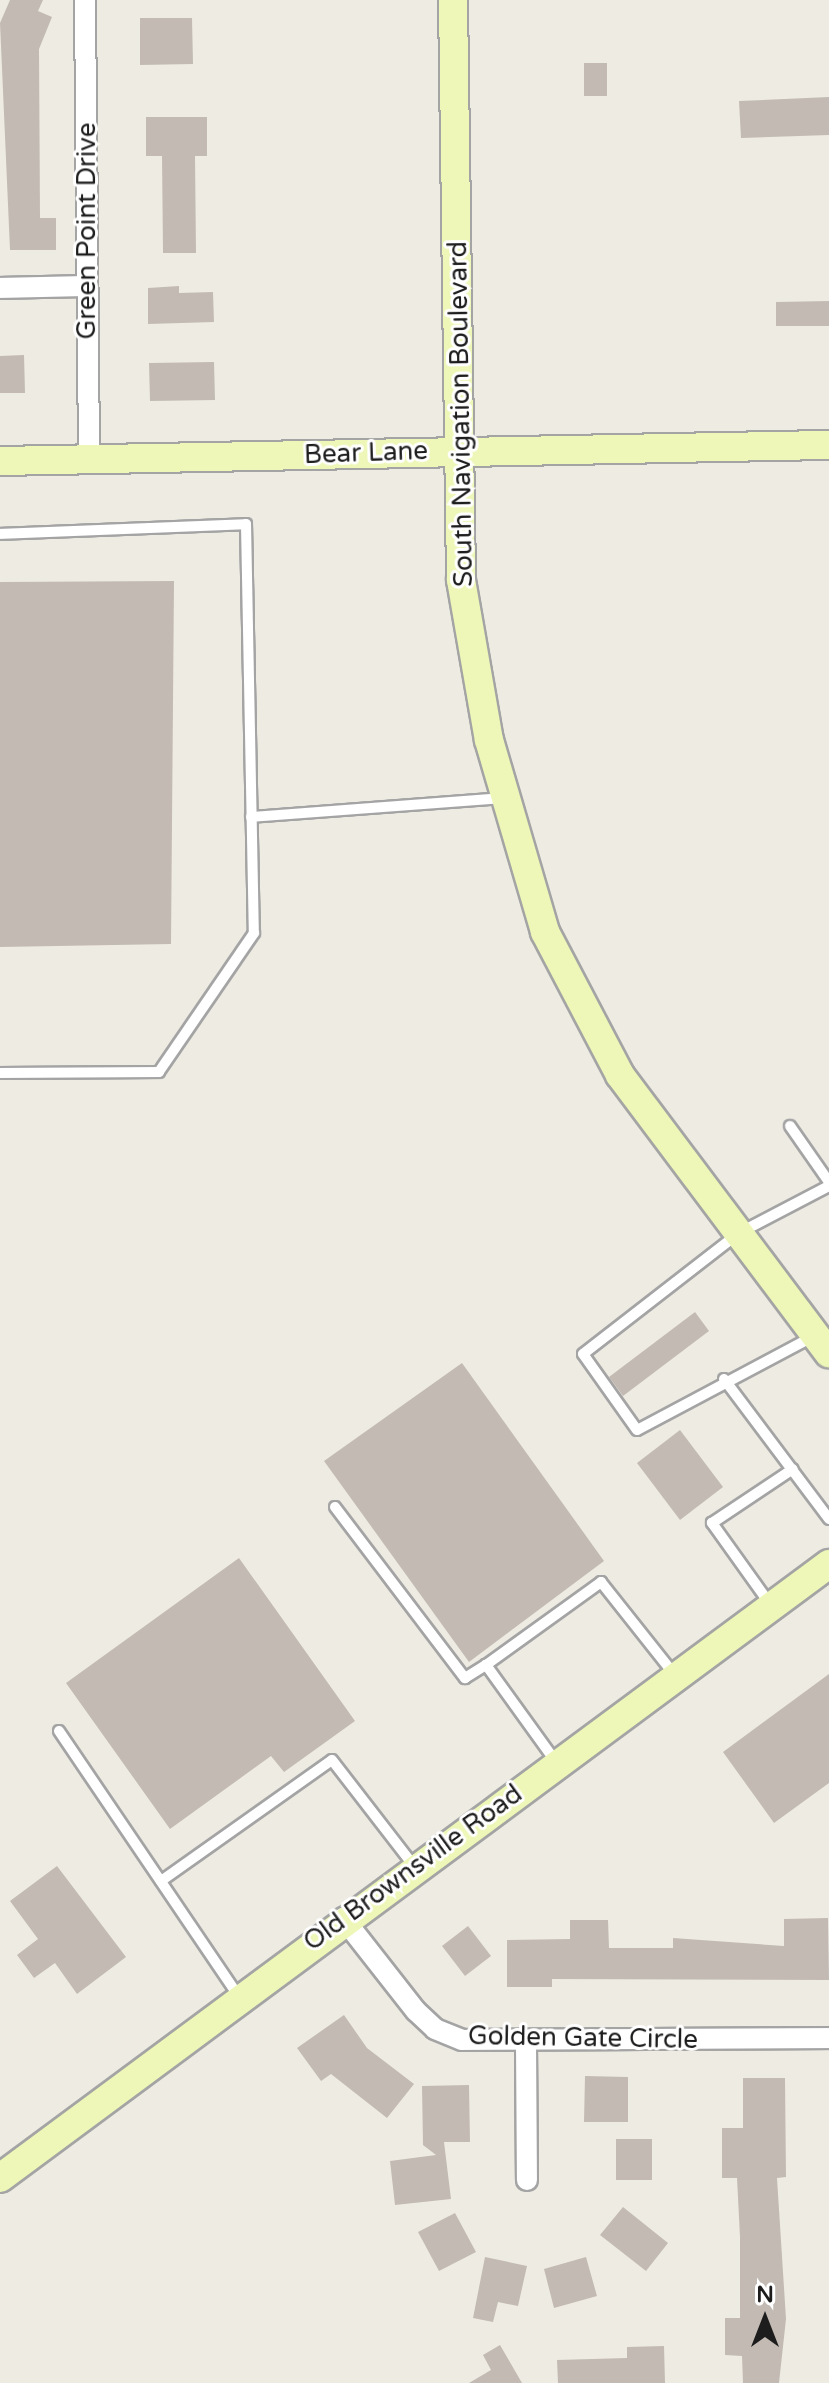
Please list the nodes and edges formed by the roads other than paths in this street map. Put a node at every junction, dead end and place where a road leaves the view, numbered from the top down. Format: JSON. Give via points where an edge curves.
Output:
{"nodes":[{"id":1,"x":85,"y":0,"type":"edge"},
{"id":2,"x":453,"y":0,"type":"edge"},
{"id":3,"x":87,"y":286,"type":"junction"},
{"id":4,"x":0,"y":288,"type":"edge"},
{"id":5,"x":829,"y":445,"type":"edge"},
{"id":6,"x":461,"y":450,"type":"junction"},
{"id":7,"x":0,"y":461,"type":"edge"},
{"id":8,"x":89,"y":462,"type":"junction"},
{"id":9,"x":0,"y":534,"type":"edge"},
{"id":10,"x":506,"y":798,"type":"junction"},
{"id":11,"x":251,"y":817,"type":"junction"},
{"id":12,"x":0,"y":1073,"type":"edge"},
{"id":13,"x":790,"y":1126,"type":"dead end"},
{"id":14,"x":829,"y":1184,"type":"edge"},
{"id":15,"x":739,"y":1233,"type":"junction"},
{"id":16,"x":822,"y":1344,"type":"edge"},
{"id":17,"x":724,"y":1379,"type":"junction"},
{"id":18,"x":793,"y":1469,"type":"junction"},
{"id":19,"x":335,"y":1507,"type":"dead end"},
{"id":20,"x":829,"y":1519,"type":"edge"},
{"id":21,"x":829,"y":1564,"type":"edge"},
{"id":22,"x":770,"y":1604,"type":"junction"},
{"id":23,"x":486,"y":1665,"type":"junction"},
{"id":24,"x":674,"y":1674,"type":"junction"},
{"id":25,"x":59,"y":1731,"type":"dead end"},
{"id":26,"x":556,"y":1762,"type":"junction"},
{"id":27,"x":414,"y":1866,"type":"junction"},
{"id":28,"x":161,"y":1881,"type":"junction"},
{"id":29,"x":343,"y":1918,"type":"junction"},
{"id":30,"x":239,"y":1997,"type":"junction"},
{"id":31,"x":829,"y":2038,"type":"edge"},
{"id":32,"x":526,"y":2044,"type":"junction"},
{"id":33,"x":0,"y":2178,"type":"edge"},
{"id":34,"x":527,"y":2180,"type":"dead end"}],
"edges":[{"from":1,"to":3,"type":"street","name":"Green Point Drive"},
{"from":2,"to":6,"type":"street","name":"South Navigation Boulevard"},
{"from":3,"to":4,"type":"street"},
{"from":3,"to":8,"type":"street","name":"Green Point Drive"},
{"from":5,"to":6,"type":"street","name":"Bear Lane"},
{"from":6,"to":8,"type":"street","name":"Bear Lane"},
{"from":6,"to":10,"type":"street","name":"South Navigation Boulevard","via":[[461,580]]},
{"from":7,"to":8,"type":"street","name":"Bear Lane"},
{"from":9,"to":11,"type":"lane","via":[[246,524]]},
{"from":10,"to":11,"type":"lane"},
{"from":10,"to":15,"type":"street","name":"South Navigation Boulevard","via":[[545,932],[620,1075]]},
{"from":11,"to":12,"type":"lane","via":[[254,933],[159,1072]]},
{"from":13,"to":14,"type":"lane"},
{"from":14,"to":15,"type":"lane"},
{"from":15,"to":16,"type":"street","name":"South Navigation Boulevard"},
{"from":15,"to":17,"type":"lane","via":[[583,1354],[637,1430]]},
{"from":16,"to":17,"type":"lane"},
{"from":17,"to":18,"type":"lane"},
{"from":18,"to":20,"type":"lane"},
{"from":18,"to":22,"type":"lane","via":[[712,1523]]},
{"from":19,"to":23,"type":"lane","via":[[465,1678]]},
{"from":21,"to":22,"type":"street","name":"Old Brownsville Road"},
{"from":22,"to":24,"type":"street","name":"Old Brownsville Road"},
{"from":23,"to":24,"type":"lane","via":[[601,1582]]},
{"from":23,"to":26,"type":"lane"},
{"from":24,"to":26,"type":"street","name":"Old Brownsville Road"},
{"from":25,"to":28,"type":"lane"},
{"from":26,"to":27,"type":"street","name":"Old Brownsville Road"},
{"from":27,"to":28,"type":"lane","via":[[332,1760]]},
{"from":27,"to":29,"type":"street","name":"Old Brownsville Road"},
{"from":28,"to":30,"type":"lane"},
{"from":29,"to":30,"type":"street","name":"Old Brownsville Road"},
{"from":29,"to":32,"type":"street","name":"Golden Gate Circle","via":[[435,2029],[462,2040]]},
{"from":30,"to":33,"type":"street","name":"Old Brownsville Road"},
{"from":31,"to":32,"type":"street","name":"Golden Gate Circle"},
{"from":32,"to":34,"type":"street"}]}
